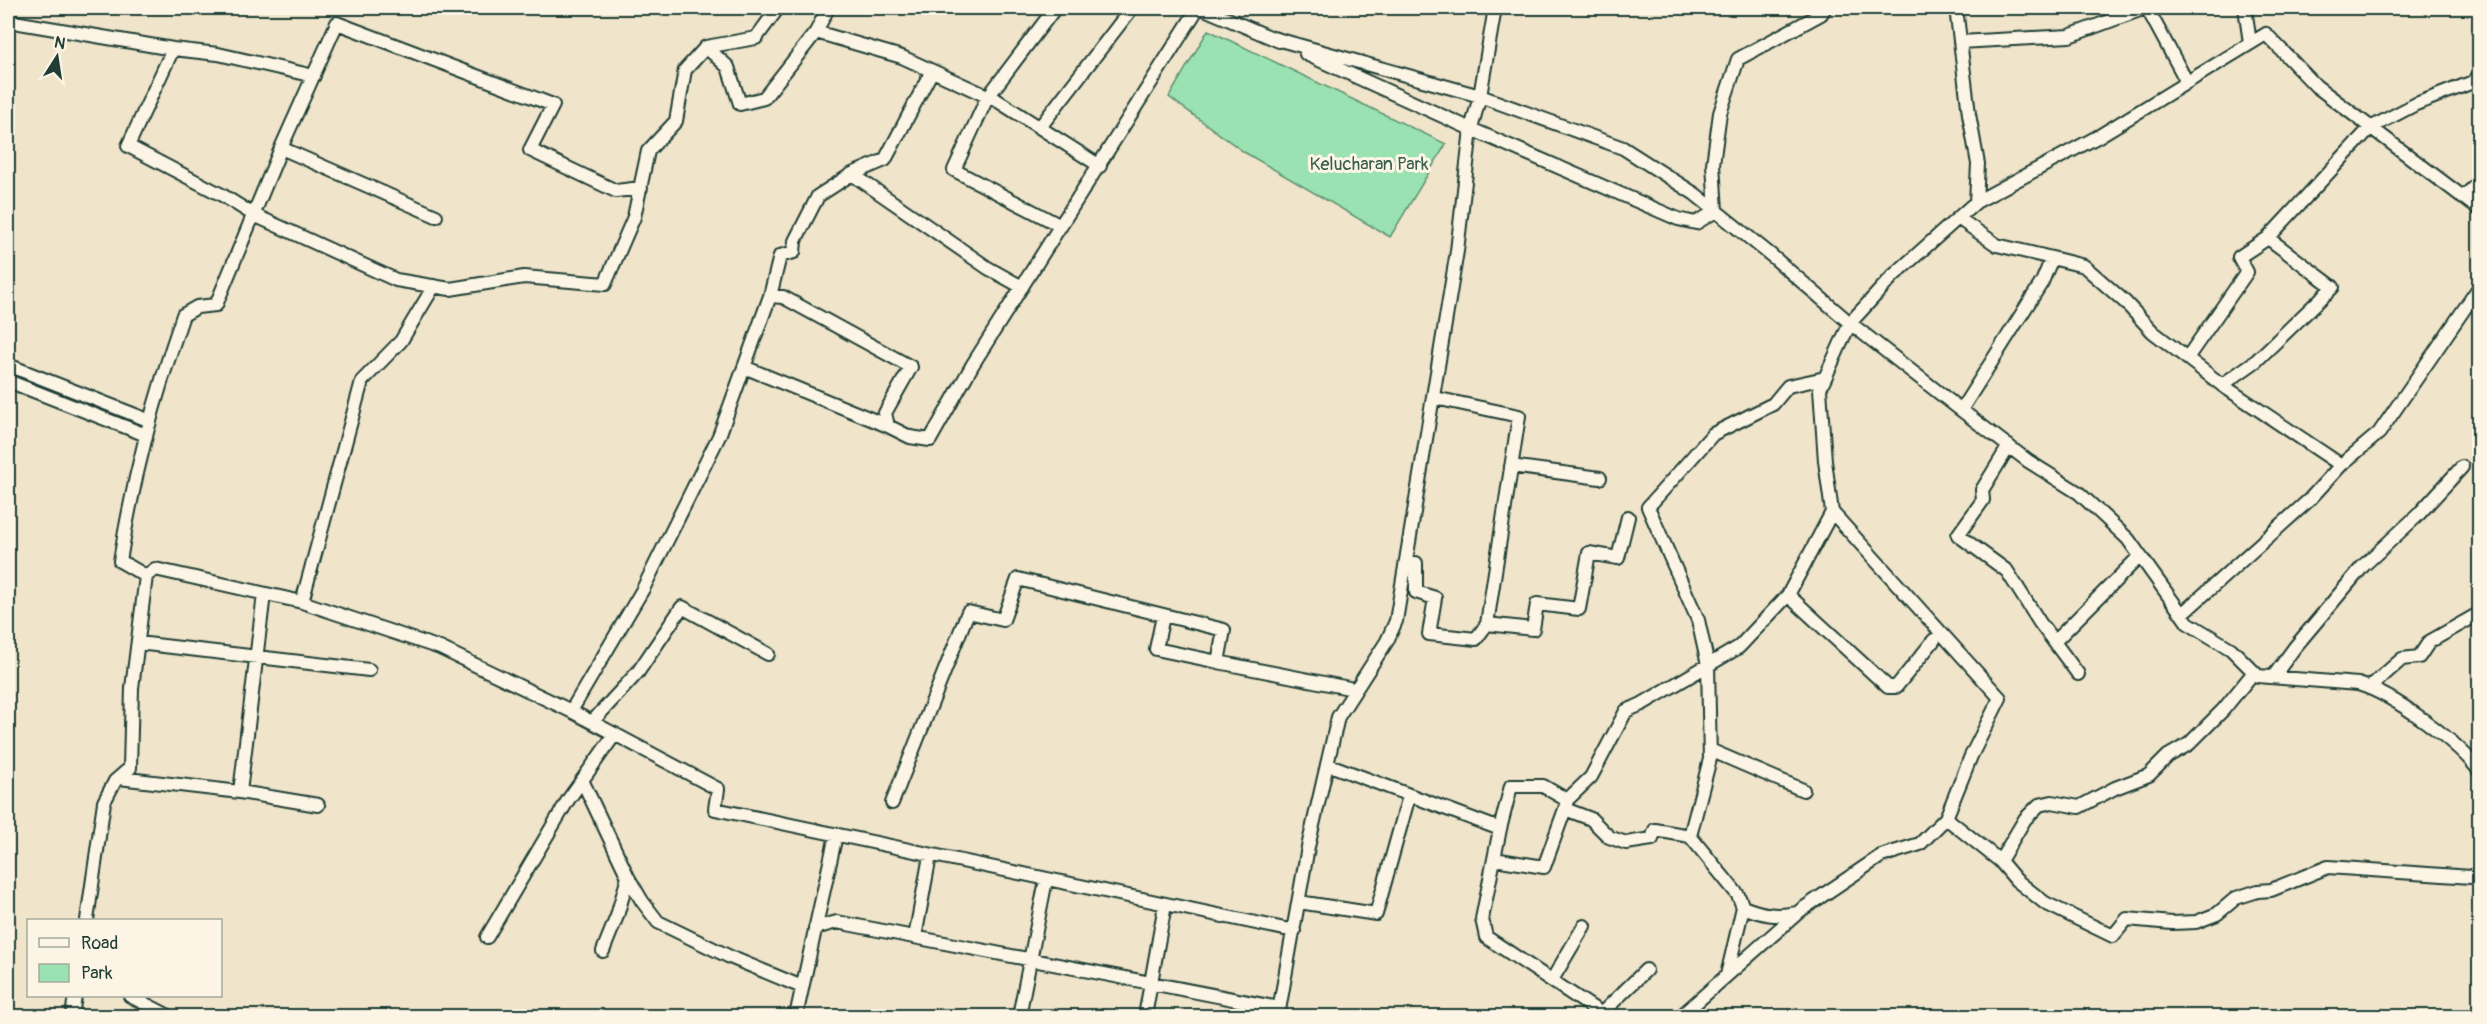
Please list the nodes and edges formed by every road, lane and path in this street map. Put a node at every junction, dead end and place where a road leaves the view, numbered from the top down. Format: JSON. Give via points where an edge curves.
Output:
{"nodes":[{"id":1,"x":778,"y":8,"type":"edge"},
{"id":2,"x":828,"y":8,"type":"edge"},
{"id":3,"x":1055,"y":8,"type":"edge"},
{"id":4,"x":1132,"y":8,"type":"edge"},
{"id":5,"x":1200,"y":8,"type":"edge"},
{"id":6,"x":1495,"y":8,"type":"edge"},
{"id":7,"x":1825,"y":8,"type":"edge"},
{"id":8,"x":1956,"y":8,"type":"edge"},
{"id":9,"x":2146,"y":8,"type":"edge"},
{"id":10,"x":2245,"y":8,"type":"edge"},
{"id":11,"x":1219,"y":10,"type":"edge"},
{"id":12,"x":8,"y":21,"type":"edge"},
{"id":13,"x":816,"y":32,"type":"junction"},
{"id":14,"x":1273,"y":38,"type":"junction"},
{"id":15,"x":1960,"y":42,"type":"junction"},
{"id":16,"x":2250,"y":43,"type":"junction"},
{"id":17,"x":706,"y":47,"type":"junction"},
{"id":18,"x":173,"y":49,"type":"junction"},
{"id":19,"x":932,"y":71,"type":"junction"},
{"id":20,"x":2480,"y":75,"type":"edge"},
{"id":21,"x":314,"y":76,"type":"junction"},
{"id":22,"x":2187,"y":82,"type":"junction"},
{"id":23,"x":1480,"y":96,"type":"junction"},
{"id":24,"x":987,"y":98,"type":"junction"},
{"id":25,"x":1040,"y":127,"type":"junction"},
{"id":26,"x":2370,"y":128,"type":"junction"},
{"id":27,"x":1471,"y":129,"type":"junction"},
{"id":28,"x":281,"y":148,"type":"junction"},
{"id":29,"x":1100,"y":166,"type":"junction"},
{"id":30,"x":852,"y":174,"type":"junction"},
{"id":31,"x":2480,"y":181,"type":"edge"},
{"id":32,"x":641,"y":188,"type":"junction"},
{"id":33,"x":2463,"y":198,"type":"junction"},
{"id":34,"x":1976,"y":202,"type":"junction"},
{"id":35,"x":2480,"y":210,"type":"edge"},
{"id":36,"x":1716,"y":211,"type":"junction"},
{"id":37,"x":254,"y":215,"type":"junction"},
{"id":38,"x":436,"y":216,"type":"dead end"},
{"id":39,"x":1958,"y":218,"type":"junction"},
{"id":40,"x":1061,"y":226,"type":"junction"},
{"id":41,"x":2268,"y":238,"type":"junction"},
{"id":42,"x":2052,"y":258,"type":"junction"},
{"id":43,"x":434,"y":286,"type":"junction"},
{"id":44,"x":2480,"y":286,"type":"edge"},
{"id":45,"x":1022,"y":287,"type":"junction"},
{"id":46,"x":770,"y":296,"type":"junction"},
{"id":47,"x":1850,"y":323,"type":"junction"},
{"id":48,"x":2187,"y":358,"type":"junction"},
{"id":49,"x":8,"y":365,"type":"edge"},
{"id":50,"x":744,"y":367,"type":"junction"},
{"id":51,"x":1825,"y":378,"type":"junction"},
{"id":52,"x":8,"y":381,"type":"edge"},
{"id":53,"x":2222,"y":385,"type":"junction"},
{"id":54,"x":1435,"y":398,"type":"junction"},
{"id":55,"x":1961,"y":410,"type":"junction"},
{"id":56,"x":148,"y":420,"type":"junction"},
{"id":57,"x":888,"y":426,"type":"junction"},
{"id":58,"x":146,"y":435,"type":"junction"},
{"id":59,"x":2008,"y":446,"type":"junction"},
{"id":60,"x":2341,"y":465,"type":"junction"},
{"id":61,"x":1511,"y":466,"type":"junction"},
{"id":62,"x":2462,"y":467,"type":"dead end"},
{"id":63,"x":1600,"y":478,"type":"dead end"},
{"id":64,"x":1832,"y":512,"type":"junction"},
{"id":65,"x":1628,"y":517,"type":"dead end"},
{"id":66,"x":2140,"y":556,"type":"junction"},
{"id":67,"x":1416,"y":562,"type":"dead end"},
{"id":68,"x":146,"y":576,"type":"junction"},
{"id":69,"x":264,"y":594,"type":"junction"},
{"id":70,"x":1788,"y":595,"type":"junction"},
{"id":71,"x":302,"y":603,"type":"junction"},
{"id":72,"x":2480,"y":613,"type":"edge"},
{"id":73,"x":2182,"y":614,"type":"junction"},
{"id":74,"x":1163,"y":616,"type":"junction"},
{"id":75,"x":1487,"y":624,"type":"junction"},
{"id":76,"x":1934,"y":640,"type":"dead end"},
{"id":77,"x":2054,"y":642,"type":"junction"},
{"id":78,"x":138,"y":643,"type":"junction"},
{"id":79,"x":768,"y":654,"type":"dead end"},
{"id":80,"x":256,"y":657,"type":"junction"},
{"id":81,"x":1218,"y":662,"type":"junction"},
{"id":82,"x":1708,"y":665,"type":"junction"},
{"id":83,"x":369,"y":670,"type":"dead end"},
{"id":84,"x":2254,"y":672,"type":"junction"},
{"id":85,"x":2078,"y":674,"type":"dead end"},
{"id":86,"x":2273,"y":677,"type":"junction"},
{"id":87,"x":2370,"y":687,"type":"junction"},
{"id":88,"x":1354,"y":690,"type":"junction"},
{"id":89,"x":571,"y":711,"type":"junction"},
{"id":90,"x":592,"y":722,"type":"junction"},
{"id":91,"x":615,"y":734,"type":"junction"},
{"id":92,"x":1710,"y":750,"type":"junction"},
{"id":93,"x":1327,"y":764,"type":"junction"},
{"id":94,"x":2480,"y":772,"type":"edge"},
{"id":95,"x":119,"y":778,"type":"junction"},
{"id":96,"x":582,"y":780,"type":"junction"},
{"id":97,"x":1803,"y":790,"type":"dead end"},
{"id":98,"x":240,"y":792,"type":"junction"},
{"id":99,"x":1409,"y":795,"type":"junction"},
{"id":100,"x":892,"y":803,"type":"dead end"},
{"id":101,"x":1566,"y":804,"type":"junction"},
{"id":102,"x":318,"y":805,"type":"dead end"},
{"id":103,"x":1946,"y":818,"type":"junction"},
{"id":104,"x":1500,"y":830,"type":"junction"},
{"id":105,"x":836,"y":835,"type":"junction"},
{"id":106,"x":1690,"y":836,"type":"junction"},
{"id":107,"x":930,"y":856,"type":"junction"},
{"id":108,"x":1494,"y":859,"type":"junction"},
{"id":109,"x":2000,"y":861,"type":"junction"},
{"id":110,"x":2480,"y":872,"type":"edge"},
{"id":111,"x":628,"y":877,"type":"junction"},
{"id":112,"x":1046,"y":880,"type":"junction"},
{"id":113,"x":1299,"y":902,"type":"junction"},
{"id":114,"x":1165,"y":905,"type":"junction"},
{"id":115,"x":1743,"y":907,"type":"junction"},
{"id":116,"x":1798,"y":912,"type":"junction"},
{"id":117,"x":87,"y":919,"type":"edge"},
{"id":118,"x":1584,"y":926,"type":"dead end"},
{"id":119,"x":815,"y":928,"type":"junction"},
{"id":120,"x":1294,"y":931,"type":"junction"},
{"id":121,"x":915,"y":937,"type":"junction"},
{"id":122,"x":487,"y":938,"type":"dead end"},
{"id":123,"x":603,"y":951,"type":"dead end"},
{"id":124,"x":1030,"y":960,"type":"junction"},
{"id":125,"x":1646,"y":970,"type":"dead end"},
{"id":126,"x":1727,"y":975,"type":"junction"},
{"id":127,"x":1552,"y":980,"type":"junction"},
{"id":128,"x":1152,"y":983,"type":"junction"},
{"id":129,"x":802,"y":987,"type":"junction"},
{"id":130,"x":75,"y":997,"type":"edge"},
{"id":131,"x":132,"y":997,"type":"edge"},
{"id":132,"x":1279,"y":1012,"type":"edge"},
{"id":133,"x":1603,"y":1015,"type":"edge"},
{"id":134,"x":72,"y":1017,"type":"edge"},
{"id":135,"x":169,"y":1017,"type":"edge"},
{"id":136,"x":796,"y":1017,"type":"edge"},
{"id":137,"x":1019,"y":1017,"type":"edge"},
{"id":138,"x":1145,"y":1017,"type":"edge"},
{"id":139,"x":1681,"y":1017,"type":"edge"}],
"edges":[{"from":1,"to":17,"type":"street","via":[[756,38]]},
{"from":2,"to":13,"type":"street"},
{"from":3,"to":24,"type":"street"},
{"from":4,"to":25,"type":"street"},
{"from":5,"to":11,"type":"street"},
{"from":5,"to":29,"type":"street"},
{"from":6,"to":23,"type":"street"},
{"from":7,"to":36,"type":"street","via":[[1821,14],[1738,59],[1720,113],[1713,164]]},
{"from":8,"to":15,"type":"street"},
{"from":9,"to":15,"type":"street","via":[[2069,36]]},
{"from":9,"to":22,"type":"street"},
{"from":10,"to":16,"type":"street"},
{"from":11,"to":14,"type":"street"},
{"from":12,"to":18,"type":"street"},
{"from":13,"to":17,"type":"street","via":[[764,98],[740,104],[728,67]]},
{"from":13,"to":19,"type":"street","via":[[902,57]]},
{"from":14,"to":23,"type":"street"},
{"from":14,"to":27,"type":"street"},
{"from":15,"to":34,"type":"street","via":[[1978,164]]},
{"from":16,"to":22,"type":"street"},
{"from":16,"to":26,"type":"street","via":[[2266,34],[2316,86]]},
{"from":17,"to":32,"type":"street","via":[[686,70],[676,121],[648,151]]},
{"from":18,"to":21,"type":"street","via":[[218,54]]},
{"from":18,"to":37,"type":"street","via":[[128,146]]},
{"from":19,"to":24,"type":"street"},
{"from":19,"to":30,"type":"street","via":[[885,160]]},
{"from":20,"to":26,"type":"street","via":[[2473,82],[2416,104]]},
{"from":21,"to":28,"type":"street"},
{"from":21,"to":32,"type":"street","via":[[337,23],[553,105],[530,150],[616,191]]},
{"from":22,"to":34,"type":"street","via":[[2099,136]]},
{"from":23,"to":27,"type":"street"},
{"from":23,"to":36,"type":"street","via":[[1623,148]]},
{"from":24,"to":25,"type":"street"},
{"from":24,"to":40,"type":"street","via":[[954,170]]},
{"from":25,"to":29,"type":"street"},
{"from":26,"to":33,"type":"street"},
{"from":26,"to":41,"type":"street"},
{"from":27,"to":36,"type":"street","via":[[1678,219],[1696,223]]},
{"from":27,"to":54,"type":"street"},
{"from":28,"to":37,"type":"street"},
{"from":28,"to":38,"type":"street"},
{"from":29,"to":40,"type":"street"},
{"from":30,"to":45,"type":"street"},
{"from":30,"to":46,"type":"street","via":[[818,196],[795,241],[794,252],[780,256]]},
{"from":31,"to":33,"type":"street"},
{"from":32,"to":43,"type":"street","via":[[634,217],[605,284],[524,277],[450,289]]},
{"from":33,"to":35,"type":"street"},
{"from":34,"to":39,"type":"street"},
{"from":36,"to":47,"type":"street"},
{"from":37,"to":43,"type":"street","via":[[396,280]]},
{"from":37,"to":56,"type":"street","via":[[216,305],[197,307],[183,315]]},
{"from":39,"to":42,"type":"street","via":[[1997,245]]},
{"from":39,"to":47,"type":"street","via":[[1893,276]]},
{"from":40,"to":45,"type":"street"},
{"from":41,"to":48,"type":"street","via":[[2239,257],[2247,272]]},
{"from":41,"to":53,"type":"street","via":[[2333,287],[2256,361]]},
{"from":42,"to":48,"type":"street","via":[[2084,266],[2153,332]]},
{"from":42,"to":55,"type":"street","via":[[2042,282]]},
{"from":43,"to":71,"type":"street","via":[[401,341],[362,381]]},
{"from":44,"to":60,"type":"street","via":[[2379,434]]},
{"from":45,"to":57,"type":"street","via":[[930,440],[910,437]]},
{"from":46,"to":50,"type":"street"},
{"from":46,"to":57,"type":"street","via":[[783,297],[910,367],[885,413]]},
{"from":47,"to":51,"type":"street"},
{"from":47,"to":55,"type":"street"},
{"from":48,"to":53,"type":"street"},
{"from":49,"to":56,"type":"street"},
{"from":50,"to":57,"type":"street"},
{"from":50,"to":89,"type":"street","via":[[719,436],[643,589]]},
{"from":51,"to":64,"type":"street","via":[[1820,389]]},
{"from":51,"to":82,"type":"street","via":[[1788,386],[1773,404],[1713,434],[1647,507],[1698,620]]},
{"from":52,"to":58,"type":"street"},
{"from":53,"to":60,"type":"street"},
{"from":54,"to":61,"type":"street","via":[[1519,416]]},
{"from":54,"to":88,"type":"street","via":[[1396,621],[1388,641]]},
{"from":55,"to":59,"type":"street"},
{"from":56,"to":58,"type":"street"},
{"from":58,"to":68,"type":"street","via":[[131,492],[120,561]]},
{"from":59,"to":66,"type":"street","via":[[2079,493],[2128,539]]},
{"from":59,"to":77,"type":"street","via":[[1982,490],[1983,500],[1958,535],[2007,571]]},
{"from":60,"to":73,"type":"street","via":[[2309,500]]},
{"from":61,"to":63,"type":"street"},
{"from":61,"to":75,"type":"street"},
{"from":62,"to":86,"type":"street","via":[[2363,566]]},
{"from":64,"to":70,"type":"street"},
{"from":64,"to":103,"type":"street","via":[[2001,698],[1971,756]]},
{"from":65,"to":75,"type":"street","via":[[1618,558],[1589,553],[1580,609],[1537,604],[1533,629]]},
{"from":66,"to":73,"type":"street"},
{"from":66,"to":77,"type":"street"},
{"from":67,"to":75,"type":"street","via":[[1416,592],[1435,598],[1429,634],[1476,639]]},
{"from":68,"to":69,"type":"street","via":[[155,569]]},
{"from":68,"to":78,"type":"street"},
{"from":69,"to":71,"type":"street"},
{"from":69,"to":80,"type":"street"},
{"from":70,"to":76,"type":"street","via":[[1887,687],[1896,687]]},
{"from":70,"to":82,"type":"street","via":[[1738,647]]},
{"from":71,"to":89,"type":"street","via":[[440,648]]},
{"from":72,"to":87,"type":"street","via":[[2429,642],[2419,657],[2402,659]]},
{"from":73,"to":84,"type":"street","via":[[2188,623],[2231,649]]},
{"from":74,"to":81,"type":"street","via":[[1224,630]]},
{"from":74,"to":81,"type":"street","via":[[1156,649]]},
{"from":74,"to":100,"type":"street","via":[[1018,579],[1003,620],[968,612]]},
{"from":77,"to":85,"type":"street"},
{"from":78,"to":80,"type":"street"},
{"from":78,"to":95,"type":"street","via":[[132,688],[130,768]]},
{"from":79,"to":90,"type":"street","via":[[682,607],[638,672]]},
{"from":80,"to":83,"type":"street"},
{"from":80,"to":98,"type":"street"},
{"from":81,"to":88,"type":"street"},
{"from":82,"to":92,"type":"street"},
{"from":82,"to":101,"type":"street","via":[[1626,711],[1591,777]]},
{"from":84,"to":86,"type":"street"},
{"from":84,"to":109,"type":"street","via":[[2196,737],[2149,775],[2079,807],[2052,802],[2039,805],[2025,819]]},
{"from":86,"to":87,"type":"street"},
{"from":87,"to":94,"type":"street","via":[[2398,701]]},
{"from":88,"to":93,"type":"street","via":[[1338,717]]},
{"from":89,"to":90,"type":"street"},
{"from":90,"to":91,"type":"street"},
{"from":91,"to":96,"type":"street"},
{"from":91,"to":105,"type":"street","via":[[717,789],[715,809]]},
{"from":92,"to":97,"type":"street"},
{"from":92,"to":106,"type":"street"},
{"from":93,"to":99,"type":"street"},
{"from":93,"to":113,"type":"street"},
{"from":95,"to":98,"type":"street"},
{"from":95,"to":117,"type":"street","via":[[104,802]]},
{"from":96,"to":111,"type":"street"},
{"from":96,"to":122,"type":"street"},
{"from":98,"to":102,"type":"street"},
{"from":99,"to":104,"type":"street"},
{"from":99,"to":113,"type":"street","via":[[1376,914]]},
{"from":101,"to":104,"type":"street","via":[[1543,786],[1511,786]]},
{"from":101,"to":106,"type":"street","via":[[1591,819],[1609,837],[1626,843],[1652,839],[1655,830]]},
{"from":101,"to":108,"type":"street","via":[[1544,867]]},
{"from":103,"to":109,"type":"street"},
{"from":103,"to":116,"type":"street","via":[[1920,844],[1881,856]]},
{"from":104,"to":108,"type":"street"},
{"from":105,"to":107,"type":"street"},
{"from":105,"to":119,"type":"street"},
{"from":106,"to":115,"type":"street","via":[[1738,895]]},
{"from":107,"to":112,"type":"street"},
{"from":107,"to":121,"type":"street"},
{"from":108,"to":127,"type":"street","via":[[1482,919],[1486,937]]},
{"from":109,"to":110,"type":"street","via":[[2045,903],[2113,936],[2127,919],[2196,922],[2217,914],[2236,898],[2271,890],[2328,867],[2471,877]]},
{"from":111,"to":123,"type":"street"},
{"from":111,"to":129,"type":"street","via":[[658,922]]},
{"from":112,"to":114,"type":"street"},
{"from":112,"to":124,"type":"street"},
{"from":113,"to":120,"type":"street"},
{"from":114,"to":120,"type":"street"},
{"from":114,"to":128,"type":"street"},
{"from":115,"to":116,"type":"street","via":[[1763,915]]},
{"from":115,"to":126,"type":"street"},
{"from":116,"to":126,"type":"street"},
{"from":118,"to":127,"type":"street"},
{"from":119,"to":121,"type":"street","via":[[837,922]]},
{"from":119,"to":129,"type":"street"},
{"from":120,"to":132,"type":"street"},
{"from":121,"to":124,"type":"street"},
{"from":124,"to":128,"type":"street"},
{"from":124,"to":137,"type":"street"},
{"from":125,"to":133,"type":"street"},
{"from":126,"to":139,"type":"street"},
{"from":127,"to":133,"type":"street"},
{"from":128,"to":132,"type":"street"},
{"from":128,"to":138,"type":"street"},
{"from":129,"to":136,"type":"street"},
{"from":130,"to":134,"type":"street"},
{"from":131,"to":135,"type":"street"}]}
